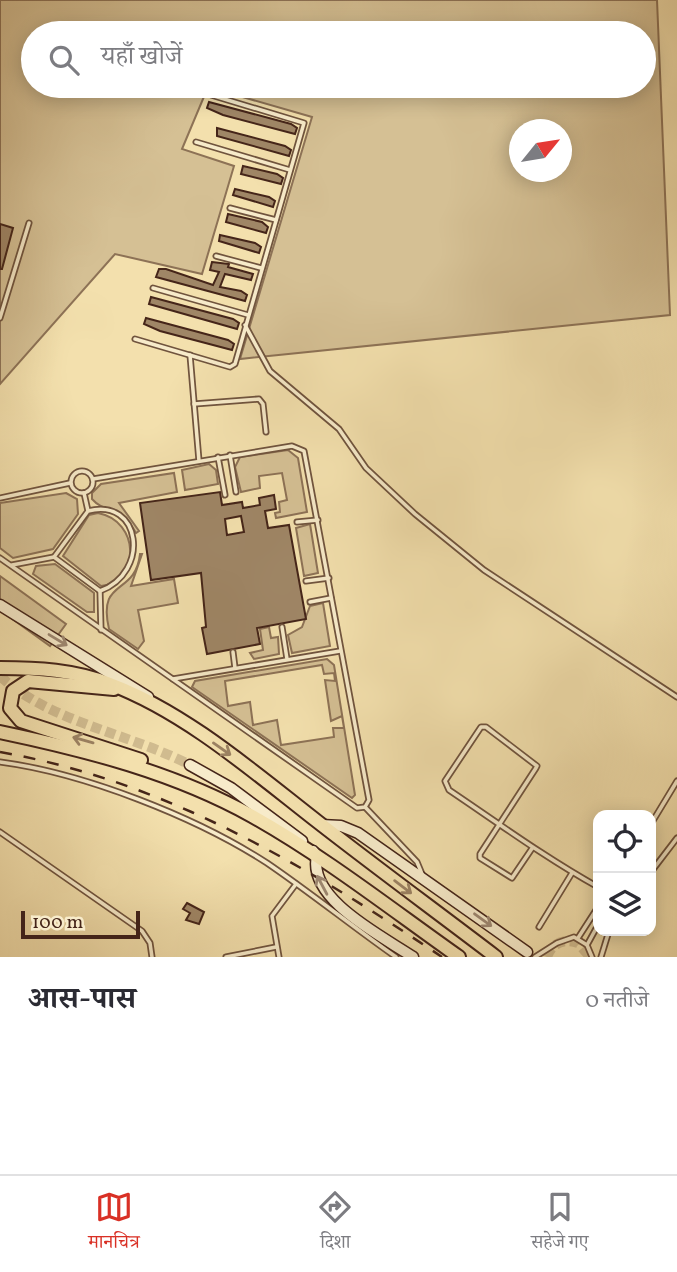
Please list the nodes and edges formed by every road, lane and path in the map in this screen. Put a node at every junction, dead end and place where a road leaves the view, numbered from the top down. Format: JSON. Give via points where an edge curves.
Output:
{"nodes":[{"id":1,"x":221,"y":98,"type":"edge"},
{"id":2,"x":196,"y":142,"type":"dead end"},
{"id":3,"x":290,"y":170,"type":"junction"},
{"id":4,"x":230,"y":208,"type":"dead end"},
{"id":5,"x":276,"y":220,"type":"junction"},
{"id":6,"x":29,"y":223,"type":"dead end"},
{"id":7,"x":216,"y":256,"type":"dead end"},
{"id":8,"x":261,"y":268,"type":"junction"},
{"id":9,"x":153,"y":288,"type":"dead end"},
{"id":10,"x":248,"y":315,"type":"junction"},
{"id":11,"x":0,"y":318,"type":"edge"},
{"id":12,"x":245,"y":325,"type":"junction"},
{"id":13,"x":135,"y":339,"type":"dead end"},
{"id":14,"x":190,"y":355,"type":"junction"},
{"id":15,"x":194,"y":404,"type":"junction"},
{"id":16,"x":266,"y":432,"type":"dead end"},
{"id":17,"x":230,"y":455,"type":"junction"},
{"id":18,"x":218,"y":457,"type":"junction"},
{"id":19,"x":199,"y":461,"type":"junction"},
{"id":20,"x":93,"y":479,"type":"junction"},
{"id":21,"x":70,"y":484,"type":"junction"},
{"id":22,"x":84,"y":492,"type":"junction"},
{"id":23,"x":236,"y":492,"type":"dead end"},
{"id":24,"x":225,"y":495,"type":"dead end"},
{"id":25,"x":0,"y":498,"type":"edge"},
{"id":26,"x":88,"y":511,"type":"junction"},
{"id":27,"x":318,"y":520,"type":"junction"},
{"id":28,"x":297,"y":522,"type":"dead end"},
{"id":29,"x":54,"y":557,"type":"junction"},
{"id":30,"x":0,"y":558,"type":"edge"},
{"id":31,"x":10,"y":565,"type":"junction"},
{"id":32,"x":329,"y":578,"type":"junction"},
{"id":33,"x":306,"y":580,"type":"dead end"},
{"id":34,"x":100,"y":591,"type":"junction"},
{"id":35,"x":331,"y":598,"type":"junction"},
{"id":36,"x":310,"y":602,"type":"dead end"},
{"id":37,"x":0,"y":605,"type":"edge"},
{"id":38,"x":282,"y":627,"type":"dead end"},
{"id":39,"x":101,"y":630,"type":"junction"},
{"id":40,"x":340,"y":651,"type":"junction"},
{"id":41,"x":233,"y":652,"type":"dead end"},
{"id":42,"x":288,"y":659,"type":"junction"},
{"id":43,"x":0,"y":668,"type":"edge"},
{"id":44,"x":235,"y":668,"type":"junction"},
{"id":45,"x":171,"y":680,"type":"junction"},
{"id":46,"x":122,"y":689,"type":"junction"},
{"id":47,"x":677,"y":697,"type":"edge"},
{"id":48,"x":165,"y":712,"type":"junction"},
{"id":49,"x":0,"y":732,"type":"edge"},
{"id":50,"x":0,"y":762,"type":"edge"},
{"id":51,"x":190,"y":765,"type":"tunnel mouth"},
{"id":52,"x":677,"y":781,"type":"edge"},
{"id":53,"x":195,"y":790,"type":"junction"},
{"id":54,"x":365,"y":807,"type":"junction"},
{"id":55,"x":656,"y":816,"type":"edge"},
{"id":56,"x":500,"y":824,"type":"junction"},
{"id":57,"x":321,"y":825,"type":"junction"},
{"id":58,"x":0,"y":832,"type":"edge"},
{"id":59,"x":677,"y":838,"type":"edge"},
{"id":60,"x":533,"y":847,"type":"junction"},
{"id":61,"x":317,"y":856,"type":"junction"},
{"id":62,"x":656,"y":865,"type":"edge"},
{"id":63,"x":572,"y":873,"type":"junction"},
{"id":64,"x":421,"y":876,"type":"junction"},
{"id":65,"x":296,"y":884,"type":"junction"},
{"id":66,"x":593,"y":884,"type":"edge"},
{"id":67,"x":593,"y":915,"type":"edge"},
{"id":68,"x":539,"y":927,"type":"dead end"},
{"id":69,"x":593,"y":934,"type":"edge"},
{"id":70,"x":607,"y":936,"type":"edge"},
{"id":71,"x":578,"y":938,"type":"junction"},
{"id":72,"x":587,"y":945,"type":"junction"},
{"id":73,"x":276,"y":947,"type":"junction"},
{"id":74,"x":531,"y":954,"type":"edge"},
{"id":75,"x":152,"y":957,"type":"edge"},
{"id":76,"x":226,"y":957,"type":"edge"},
{"id":77,"x":279,"y":957,"type":"edge"},
{"id":78,"x":396,"y":957,"type":"edge"},
{"id":79,"x":413,"y":957,"type":"edge"},
{"id":80,"x":459,"y":957,"type":"edge"},
{"id":81,"x":496,"y":957,"type":"edge"},
{"id":82,"x":592,"y":957,"type":"edge"},
{"id":83,"x":601,"y":957,"type":"edge"}],
"edges":[{"from":1,"to":3,"type":"lane","via":[[303,122]]},
{"from":2,"to":3,"type":"lane"},
{"from":3,"to":5,"type":"lane"},
{"from":4,"to":5,"type":"lane"},
{"from":5,"to":8,"type":"lane"},
{"from":6,"to":11,"type":"lane"},
{"from":7,"to":8,"type":"lane"},
{"from":8,"to":10,"type":"lane"},
{"from":9,"to":10,"type":"lane"},
{"from":10,"to":12,"type":"lane"},
{"from":12,"to":14,"type":"lane","via":[[232,366]]},
{"from":12,"to":47,"type":"lane","via":[[270,371],[339,429],[366,468],[415,514],[484,570]]},
{"from":13,"to":14,"type":"lane"},
{"from":14,"to":15,"type":"lane"},
{"from":15,"to":16,"type":"lane","via":[[259,399]]},
{"from":15,"to":19,"type":"lane"},
{"from":17,"to":18,"type":"lane"},
{"from":17,"to":23,"type":"lane"},
{"from":17,"to":27,"type":"lane","via":[[299,447],[307,458]]},
{"from":18,"to":19,"type":"lane"},
{"from":18,"to":24,"type":"lane"},
{"from":19,"to":20,"type":"lane"},
{"from":20,"to":21,"type":"lane","via":[[82,471]]},
{"from":20,"to":22,"type":"lane"},
{"from":21,"to":22,"type":"lane","via":[[74,491]]},
{"from":21,"to":25,"type":"lane"},
{"from":22,"to":26,"type":"lane"},
{"from":26,"to":29,"type":"lane"},
{"from":26,"to":34,"type":"lane","via":[[98,509],[121,517],[134,540],[129,568],[111,587]]},
{"from":27,"to":28,"type":"lane"},
{"from":27,"to":32,"type":"lane"},
{"from":29,"to":31,"type":"lane"},
{"from":29,"to":34,"type":"lane"},
{"from":30,"to":31,"type":"lane"},
{"from":31,"to":39,"type":"lane"},
{"from":32,"to":33,"type":"lane"},
{"from":32,"to":35,"type":"lane"},
{"from":34,"to":39,"type":"lane"},
{"from":35,"to":36,"type":"lane"},
{"from":35,"to":40,"type":"lane"},
{"from":37,"to":48,"type":"street","one_way":true,"via":[[125,680]]},
{"from":38,"to":42,"type":"lane"},
{"from":39,"to":45,"type":"lane"},
{"from":40,"to":42,"type":"lane"},
{"from":40,"to":54,"type":"lane","via":[[369,800]]},
{"from":41,"to":44,"type":"lane"},
{"from":42,"to":44,"type":"lane"},
{"from":43,"to":46,"type":"highway","via":[[66,672]]},
{"from":44,"to":45,"type":"lane"},
{"from":45,"to":54,"type":"lane","via":[[357,808]]},
{"from":46,"to":48,"type":"highway"},
{"from":53,"to":46,"type":"highway","one_way":true,"via":[[135,757],[21,722],[10,708],[13,691],[28,681]]},
{"from":48,"to":57,"type":"highway","one_way":true,"via":[[224,750]]},
{"from":49,"to":53,"type":"highway","via":[[135,765]]},
{"from":50,"to":65,"type":"lane","via":[[45,770],[154,807],[221,837]]},
{"from":51,"to":61,"type":"street","via":[[280,823]]},
{"from":52,"to":55,"type":"lane"},
{"from":53,"to":61,"type":"highway","via":[[252,816]]},
{"from":54,"to":64,"type":"lane","via":[[417,862]]},
{"from":56,"to":56,"type":"lane","via":[[445,784],[483,726],[537,765]]},
{"from":56,"to":60,"type":"lane"},
{"from":56,"to":60,"type":"lane","via":[[479,856],[506,877],[514,877]]},
{"from":57,"to":64,"type":"street","via":[[350,828]]},
{"from":57,"to":81,"type":"highway","one_way":true},
{"from":58,"to":75,"type":"lane","via":[[142,931]]},
{"from":59,"to":62,"type":"lane"},
{"from":60,"to":63,"type":"lane"},
{"from":79,"to":61,"type":"street","one_way":true,"via":[[328,896],[316,872]]},
{"from":61,"to":80,"type":"highway"},
{"from":63,"to":66,"type":"lane"},
{"from":63,"to":68,"type":"lane"},
{"from":64,"to":74,"type":"street","one_way":true},
{"from":65,"to":73,"type":"lane","via":[[272,916]]},
{"from":65,"to":78,"type":"lane"},
{"from":67,"to":71,"type":"lane"},
{"from":69,"to":72,"type":"lane"},
{"from":70,"to":83,"type":"lane"},
{"from":71,"to":72,"type":"lane"},
{"from":71,"to":74,"type":"lane","via":[[563,939]]},
{"from":72,"to":82,"type":"lane"},
{"from":73,"to":76,"type":"lane"},
{"from":73,"to":77,"type":"lane"}]}
